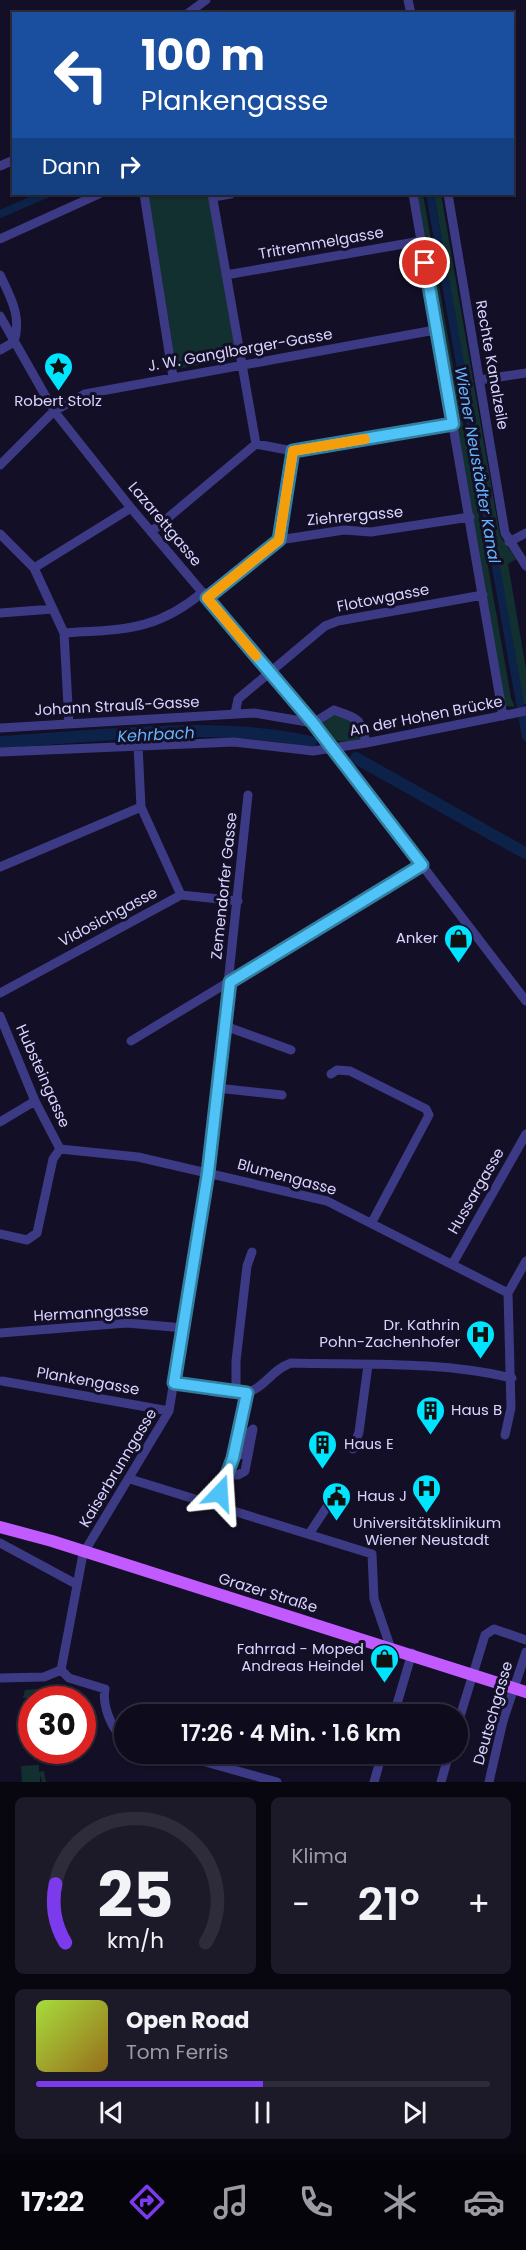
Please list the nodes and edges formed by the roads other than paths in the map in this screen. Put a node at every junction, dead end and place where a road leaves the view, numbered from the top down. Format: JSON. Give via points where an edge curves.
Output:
{"nodes":[{"id":1,"x":206,"y":0,"type":"edge"},
{"id":2,"x":190,"y":12,"type":"edge"},
{"id":3,"x":97,"y":195,"type":"edge"},
{"id":4,"x":144,"y":195,"type":"edge"},
{"id":5,"x":213,"y":195,"type":"edge"},
{"id":6,"x":413,"y":195,"type":"edge"},
{"id":7,"x":448,"y":195,"type":"edge"},
{"id":8,"x":0,"y":239,"type":"edge"},
{"id":9,"x":421,"y":240,"type":"junction"},
{"id":10,"x":0,"y":275,"type":"edge"},
{"id":11,"x":226,"y":275,"type":"junction"},
{"id":12,"x":0,"y":316,"type":"edge"},
{"id":13,"x":435,"y":330,"type":"junction"},
{"id":14,"x":14,"y":342,"type":"junction"},
{"id":15,"x":0,"y":350,"type":"edge"},
{"id":16,"x":241,"y":366,"type":"junction"},
{"id":17,"x":526,"y":373,"type":"edge"},
{"id":18,"x":173,"y":377,"type":"junction"},
{"id":19,"x":479,"y":380,"type":"junction"},
{"id":20,"x":54,"y":411,"type":"junction"},
{"id":21,"x":453,"y":424,"type":"junction"},
{"id":22,"x":255,"y":444,"type":"junction"},
{"id":23,"x":293,"y":451,"type":"junction"},
{"id":24,"x":0,"y":465,"type":"edge"},
{"id":25,"x":131,"y":508,"type":"junction"},
{"id":26,"x":470,"y":517,"type":"junction"},
{"id":27,"x":152,"y":531,"type":"junction"},
{"id":28,"x":526,"y":533,"type":"edge"},
{"id":29,"x":0,"y":534,"type":"edge"},
{"id":30,"x":279,"y":540,"type":"junction"},
{"id":31,"x":509,"y":542,"type":"junction"},
{"id":32,"x":526,"y":566,"type":"edge"},
{"id":33,"x":34,"y":568,"type":"junction"},
{"id":34,"x":205,"y":595,"type":"junction"},
{"id":35,"x":483,"y":595,"type":"junction"},
{"id":36,"x":53,"y":609,"type":"junction"},
{"id":37,"x":0,"y":613,"type":"edge"},
{"id":38,"x":64,"y":633,"type":"junction"},
{"id":39,"x":270,"y":672,"type":"junction"},
{"id":40,"x":526,"y":711,"type":"edge"},
{"id":41,"x":235,"y":714,"type":"junction"},
{"id":42,"x":506,"y":716,"type":"junction"},
{"id":43,"x":313,"y":723,"type":"junction"},
{"id":44,"x":69,"y":724,"type":"junction"},
{"id":45,"x":0,"y":728,"type":"edge"},
{"id":46,"x":366,"y":744,"type":"junction"},
{"id":47,"x":138,"y":745,"type":"junction"},
{"id":48,"x":333,"y":749,"type":"junction"},
{"id":49,"x":0,"y":752,"type":"edge"},
{"id":50,"x":248,"y":795,"type":"dead end"},
{"id":51,"x":141,"y":807,"type":"junction"},
{"id":52,"x":422,"y":865,"type":"junction"},
{"id":53,"x":0,"y":867,"type":"edge"},
{"id":54,"x":181,"y":895,"type":"junction"},
{"id":55,"x":238,"y":902,"type":"junction"},
{"id":56,"x":230,"y":982,"type":"junction"},
{"id":57,"x":0,"y":993,"type":"edge"},
{"id":58,"x":526,"y":1001,"type":"edge"},
{"id":59,"x":0,"y":1016,"type":"edge"},
{"id":60,"x":225,"y":1026,"type":"junction"},
{"id":61,"x":132,"y":1041,"type":"dead end"},
{"id":62,"x":291,"y":1050,"type":"dead end"},
{"id":63,"x":331,"y":1074,"type":"dead end"},
{"id":64,"x":217,"y":1088,"type":"junction"},
{"id":65,"x":282,"y":1095,"type":"dead end"},
{"id":66,"x":35,"y":1101,"type":"junction"},
{"id":67,"x":0,"y":1122,"type":"edge"},
{"id":68,"x":526,"y":1134,"type":"edge"},
{"id":69,"x":60,"y":1149,"type":"junction"},
{"id":70,"x":208,"y":1173,"type":"junction"},
{"id":71,"x":372,"y":1222,"type":"junction"},
{"id":72,"x":0,"y":1234,"type":"edge"},
{"id":73,"x":252,"y":1252,"type":"dead end"},
{"id":74,"x":526,"y":1260,"type":"edge"},
{"id":75,"x":453,"y":1263,"type":"junction"},
{"id":76,"x":508,"y":1293,"type":"junction"},
{"id":77,"x":184,"y":1328,"type":"junction"},
{"id":78,"x":0,"y":1333,"type":"edge"},
{"id":79,"x":368,"y":1365,"type":"junction"},
{"id":80,"x":512,"y":1378,"type":"junction"},
{"id":81,"x":2,"y":1381,"type":"dead end"},
{"id":82,"x":174,"y":1383,"type":"junction"},
{"id":83,"x":247,"y":1393,"type":"junction"},
{"id":84,"x":236,"y":1394,"type":"junction"},
{"id":85,"x":169,"y":1411,"type":"junction"},
{"id":86,"x":505,"y":1435,"type":"dead end"},
{"id":87,"x":353,"y":1449,"type":"dead end"},
{"id":88,"x":233,"y":1458,"type":"junction"},
{"id":89,"x":227,"y":1475,"type":"junction"},
{"id":90,"x":130,"y":1479,"type":"junction"},
{"id":91,"x":334,"y":1496,"type":"dead end"},
{"id":92,"x":216,"y":1506,"type":"junction"},
{"id":93,"x":0,"y":1527,"type":"edge"},
{"id":94,"x":309,"y":1534,"type":"junction"},
{"id":95,"x":0,"y":1543,"type":"edge"},
{"id":96,"x":85,"y":1552,"type":"junction"},
{"id":97,"x":76,"y":1584,"type":"junction"},
{"id":98,"x":526,"y":1640,"type":"edge"},
{"id":99,"x":390,"y":1646,"type":"junction"},
{"id":100,"x":526,"y":1652,"type":"edge"},
{"id":101,"x":412,"y":1653,"type":"junction"},
{"id":102,"x":61,"y":1670,"type":"junction"},
{"id":103,"x":472,"y":1673,"type":"junction"},
{"id":104,"x":0,"y":1678,"type":"edge"},
{"id":105,"x":520,"y":1690,"type":"edge"},
{"id":106,"x":397,"y":1704,"type":"edge"},
{"id":107,"x":463,"y":1704,"type":"edge"},
{"id":108,"x":114,"y":1726,"type":"edge"},
{"id":109,"x":213,"y":1764,"type":"edge"},
{"id":110,"x":379,"y":1764,"type":"edge"},
{"id":111,"x":446,"y":1764,"type":"edge"},
{"id":112,"x":277,"y":1782,"type":"edge"},
{"id":113,"x":374,"y":1782,"type":"edge"},
{"id":114,"x":441,"y":1782,"type":"edge"},
{"id":115,"x":489,"y":1782,"type":"edge"}],
"edges":[{"from":1,"to":2,"type":"street"},
{"from":3,"to":8,"type":"street"},
{"from":4,"to":18,"type":"street"},
{"from":5,"to":11,"type":"street"},
{"from":6,"to":9,"type":"street"},
{"from":7,"to":19,"type":"street","name":"Rechte Kanalzeile"},
{"from":9,"to":11,"type":"street","name":"Tritremmelgasse"},
{"from":9,"to":13,"type":"street"},
{"from":10,"to":14,"type":"street","via":[[17,313]]},
{"from":11,"to":16,"type":"street"},
{"from":12,"to":14,"type":"street","name":"Lazarettgasse"},
{"from":13,"to":16,"type":"street","name":"J. W. Ganglberger-Gasse"},
{"from":13,"to":21,"type":"street"},
{"from":14,"to":15,"type":"street"},
{"from":14,"to":20,"type":"street","name":"Lazarettgasse"},
{"from":16,"to":18,"type":"street","name":"J. W. Ganglberger-Gasse"},
{"from":16,"to":22,"type":"street"},
{"from":17,"to":19,"type":"street"},
{"from":18,"to":20,"type":"street","name":"J. W. Ganglberger-Gasse","via":[[85,394]]},
{"from":19,"to":31,"type":"street","name":"Rechte Kanalzeile"},
{"from":20,"to":24,"type":"street","name":"J. W. Ganglberger-Gasse"},
{"from":20,"to":25,"type":"street","name":"Lazarettgasse"},
{"from":21,"to":23,"type":"street"},
{"from":21,"to":26,"type":"street"},
{"from":22,"to":23,"type":"street"},
{"from":22,"to":27,"type":"street"},
{"from":23,"to":30,"type":"street"},
{"from":25,"to":27,"type":"street","name":"Lazarettgasse"},
{"from":25,"to":33,"type":"street"},
{"from":26,"to":30,"type":"street","name":"Ziehrergasse","via":[[371,532],[345,530]]},
{"from":26,"to":35,"type":"street"},
{"from":27,"to":34,"type":"street","name":"Lazarettgasse"},
{"from":28,"to":31,"type":"street"},
{"from":29,"to":33,"type":"street"},
{"from":30,"to":34,"type":"street"},
{"from":31,"to":32,"type":"street"},
{"from":33,"to":36,"type":"street"},
{"from":34,"to":38,"type":"street","via":[[156,622],[129,629]]},
{"from":34,"to":39,"type":"street","name":"Lazarettgasse"},
{"from":35,"to":39,"type":"street","name":"Flotowgasse","via":[[338,621],[325,626]]},
{"from":35,"to":42,"type":"street"},
{"from":36,"to":37,"type":"street"},
{"from":36,"to":38,"type":"street"},
{"from":38,"to":44,"type":"street"},
{"from":39,"to":41,"type":"street","via":[[238,699]]},
{"from":39,"to":43,"type":"street","name":"Lazarettgasse"},
{"from":40,"to":42,"type":"street","name":"An der Hohen Brücke"},
{"from":41,"to":43,"type":"street","name":"Johann Strauß-Gasse","via":[[254,713]]},
{"from":41,"to":44,"type":"street","name":"Johann Strauß-Gasse"},
{"from":42,"to":46,"type":"street","name":"An der Hohen Brücke"},
{"from":43,"to":46,"type":"street","via":[[334,710],[358,719],[363,724]]},
{"from":43,"to":48,"type":"street","name":"Lazarettgasse"},
{"from":44,"to":45,"type":"street","name":"Johann Strauß-Gasse"},
{"from":46,"to":48,"type":"street","name":"An der Hohen Brücke"},
{"from":47,"to":48,"type":"street","name":"An der Hohen Brücke","via":[[234,742],[302,751]]},
{"from":47,"to":49,"type":"street","name":"An der Hohen Brücke"},
{"from":47,"to":51,"type":"street"},
{"from":48,"to":52,"type":"street","name":"Lazarettgasse"},
{"from":50,"to":55,"type":"street","name":"Zemendorfer Gasse"},
{"from":51,"to":53,"type":"street"},
{"from":51,"to":54,"type":"street"},
{"from":52,"to":56,"type":"street"},
{"from":52,"to":58,"type":"street","name":"Lazarettgasse"},
{"from":54,"to":55,"type":"street","name":"Vidosichgasse"},
{"from":54,"to":57,"type":"street","name":"Vidosichgasse"},
{"from":55,"to":56,"type":"street","name":"Zemendorfer Gasse"},
{"from":56,"to":60,"type":"street","name":"Zemendorfer Gasse"},
{"from":56,"to":61,"type":"street"},
{"from":59,"to":66,"type":"street","name":"Hubsteingasse"},
{"from":60,"to":62,"type":"street"},
{"from":60,"to":64,"type":"street","name":"Zemendorfer Gasse"},
{"from":63,"to":71,"type":"street","via":[[337,1070],[350,1071],[426,1109],[429,1115]]},
{"from":64,"to":65,"type":"street"},
{"from":64,"to":70,"type":"street","name":"Zemendorfer Gasse"},
{"from":66,"to":67,"type":"street"},
{"from":66,"to":69,"type":"street","name":"Hubsteingasse"},
{"from":68,"to":75,"type":"street","name":"Hussargasse"},
{"from":69,"to":70,"type":"street","name":"Blumengasse","via":[[138,1157]]},
{"from":69,"to":72,"type":"street","via":[[53,1159],[37,1233],[27,1240]]},
{"from":70,"to":71,"type":"street","name":"Blumengasse","via":[[327,1201]]},
{"from":70,"to":77,"type":"street","name":"Kaiserbrunngasse"},
{"from":71,"to":75,"type":"street","name":"Blumengasse"},
{"from":73,"to":84,"type":"street","via":[[236,1360]]},
{"from":74,"to":76,"type":"street"},
{"from":75,"to":76,"type":"street","name":"Blumengasse"},
{"from":76,"to":80,"type":"street"},
{"from":77,"to":78,"type":"street","name":"Hermanngasse","via":[[145,1323]]},
{"from":77,"to":82,"type":"street","name":"Kaiserbrunngasse"},
{"from":79,"to":80,"type":"street","via":[[437,1367]]},
{"from":79,"to":83,"type":"street","via":[[291,1363]]},
{"from":79,"to":87,"type":"street"},
{"from":80,"to":86,"type":"street"},
{"from":81,"to":85,"type":"street","name":"Plankengasse"},
{"from":82,"to":84,"type":"street"},
{"from":82,"to":85,"type":"street","name":"Kaiserbrunngasse"},
{"from":83,"to":84,"type":"street"},
{"from":83,"to":88,"type":"street"},
{"from":85,"to":90,"type":"street","name":"Kaiserbrunngasse"},
{"from":88,"to":89,"type":"street"},
{"from":88,"to":89,"type":"street","via":[[243,1453],[245,1437],[253,1429],[245,1471]]},
{"from":89,"to":92,"type":"street"},
{"from":90,"to":92,"type":"street"},
{"from":90,"to":96,"type":"street","name":"Kaiserbrunngasse"},
{"from":91,"to":94,"type":"street"},
{"from":92,"to":94,"type":"street"},
{"from":93,"to":96,"type":"main road","name":"Grazer Straße"},
{"from":94,"to":99,"type":"street","via":[[372,1554],[374,1599]]},
{"from":95,"to":97,"type":"street"},
{"from":96,"to":97,"type":"street","name":"Kaiserbrunngasse"},
{"from":96,"to":99,"type":"main road","name":"Grazer Straße"},
{"from":97,"to":102,"type":"street","name":"Kaiserbrunngasse"},
{"from":98,"to":103,"type":"street","via":[[494,1629],[485,1635]]},
{"from":99,"to":101,"type":"main road","name":"Grazer Straße"},
{"from":100,"to":105,"type":"street","name":"Deutschgasse"},
{"from":101,"to":103,"type":"main road","name":"Grazer Straße"},
{"from":101,"to":106,"type":"street"},
{"from":102,"to":104,"type":"street","via":[[44,1677]]},
{"from":102,"to":108,"type":"street","via":[[69,1678],[105,1689],[104,1704]]},
{"from":103,"to":105,"type":"main road","name":"Grazer Straße"},
{"from":103,"to":107,"type":"street"},
{"from":105,"to":115,"type":"street","name":"Deutschgasse","via":[[503,1721]]},
{"from":109,"to":112,"type":"street"},
{"from":110,"to":113,"type":"street"},
{"from":111,"to":114,"type":"street"}]}
